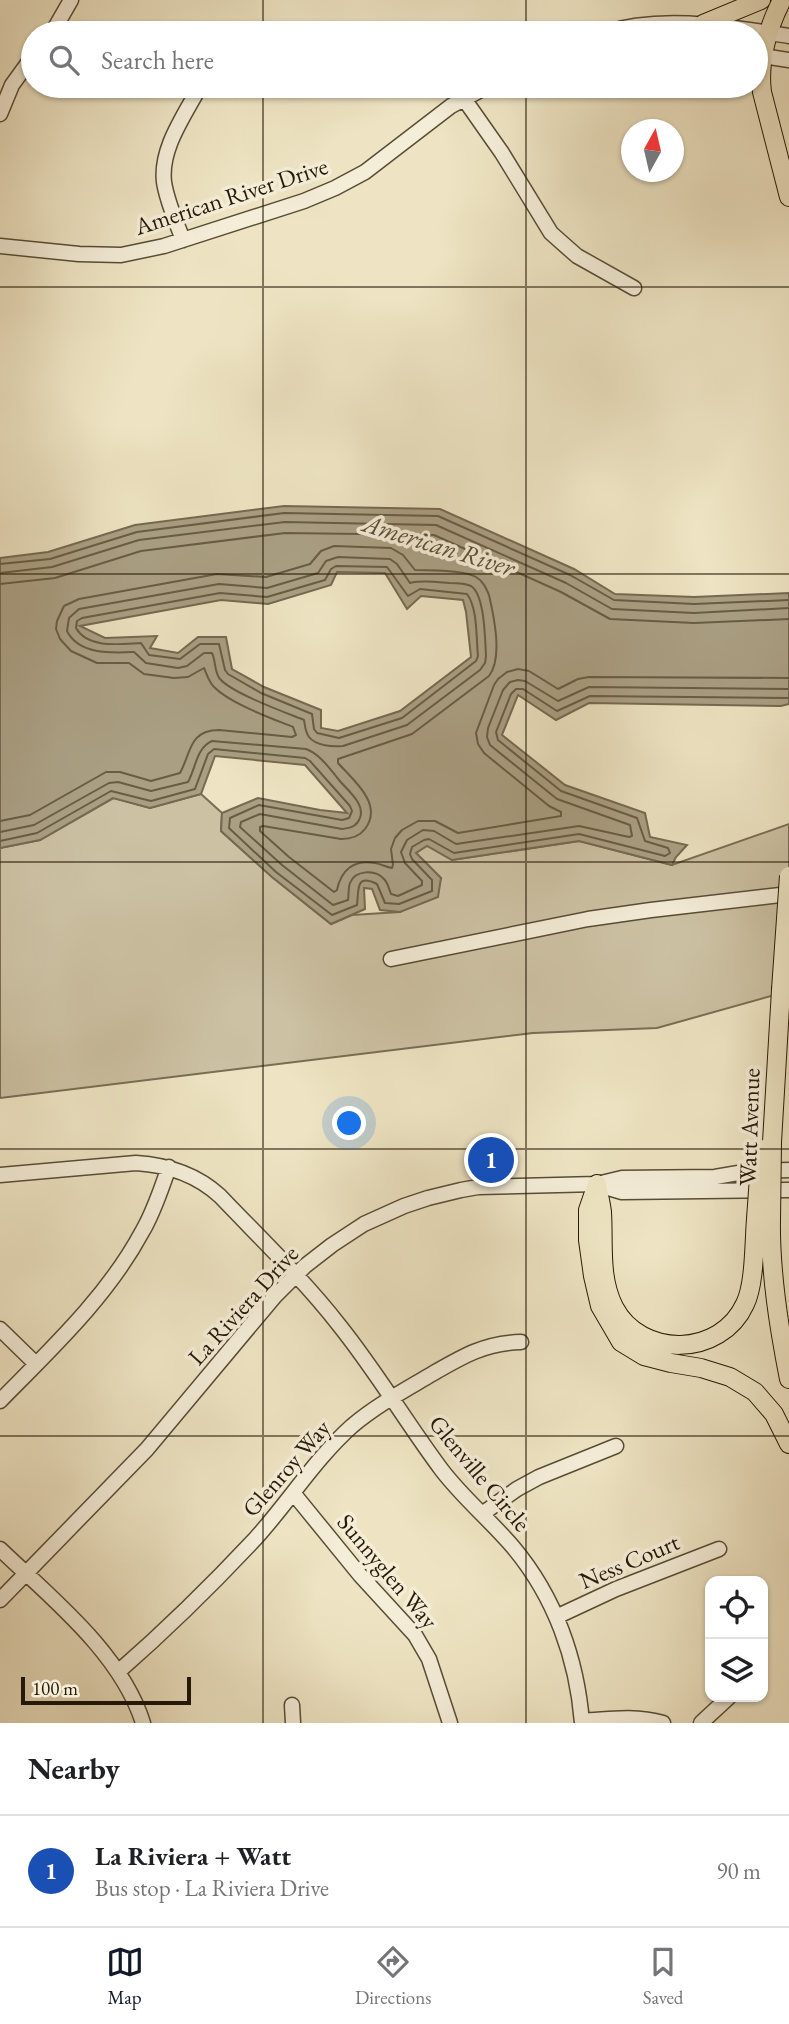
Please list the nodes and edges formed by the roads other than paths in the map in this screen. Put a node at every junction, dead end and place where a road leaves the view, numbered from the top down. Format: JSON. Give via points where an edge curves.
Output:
{"nodes":[{"id":1,"x":71,"y":0,"type":"edge"},
{"id":2,"x":761,"y":0,"type":"edge"},
{"id":3,"x":782,"y":0,"type":"edge"},
{"id":4,"x":59,"y":21,"type":"edge"},
{"id":5,"x":710,"y":21,"type":"edge"},
{"id":6,"x":770,"y":33,"type":"junction"},
{"id":7,"x":789,"y":36,"type":"edge"},
{"id":8,"x":768,"y":38,"type":"edge"},
{"id":9,"x":768,"y":57,"type":"edge"},
{"id":10,"x":789,"y":60,"type":"edge"},
{"id":11,"x":21,"y":73,"type":"edge"},
{"id":12,"x":194,"y":98,"type":"edge"},
{"id":13,"x":453,"y":98,"type":"edge"},
{"id":14,"x":463,"y":98,"type":"edge"},
{"id":15,"x":758,"y":98,"type":"edge"},
{"id":16,"x":764,"y":98,"type":"edge"},
{"id":17,"x":766,"y":109,"type":"junction"},
{"id":18,"x":0,"y":112,"type":"edge"},
{"id":19,"x":789,"y":197,"type":"edge"},
{"id":20,"x":183,"y":240,"type":"junction"},
{"id":21,"x":0,"y":246,"type":"edge"},
{"id":22,"x":634,"y":288,"type":"dead end"},
{"id":23,"x":789,"y":876,"type":"edge"},
{"id":24,"x":789,"y":894,"type":"edge"},
{"id":25,"x":391,"y":959,"type":"dead end"},
{"id":26,"x":169,"y":1167,"type":"junction"},
{"id":27,"x":789,"y":1170,"type":"edge"},
{"id":28,"x":0,"y":1175,"type":"edge"},
{"id":29,"x":597,"y":1184,"type":"junction"},
{"id":30,"x":789,"y":1190,"type":"edge"},
{"id":31,"x":763,"y":1220,"type":"junction"},
{"id":32,"x":295,"y":1276,"type":"junction"},
{"id":33,"x":0,"y":1329,"type":"edge"},
{"id":34,"x":521,"y":1342,"type":"dead end"},
{"id":35,"x":36,"y":1364,"type":"junction"},
{"id":36,"x":789,"y":1379,"type":"edge"},
{"id":37,"x":392,"y":1398,"type":"junction"},
{"id":38,"x":0,"y":1401,"type":"edge"},
{"id":39,"x":789,"y":1444,"type":"edge"},
{"id":40,"x":616,"y":1446,"type":"dead end"},
{"id":41,"x":294,"y":1494,"type":"junction"},
{"id":42,"x":482,"y":1514,"type":"junction"},
{"id":43,"x":0,"y":1549,"type":"edge"},
{"id":44,"x":719,"y":1549,"type":"dead end"},
{"id":45,"x":26,"y":1574,"type":"junction"},
{"id":46,"x":0,"y":1600,"type":"edge"},
{"id":47,"x":556,"y":1617,"type":"junction"},
{"id":48,"x":118,"y":1672,"type":"junction"},
{"id":49,"x":724,"y":1702,"type":"edge"},
{"id":50,"x":292,"y":1705,"type":"dead end"},
{"id":51,"x":582,"y":1722,"type":"edge"},
{"id":52,"x":143,"y":1723,"type":"edge"},
{"id":53,"x":293,"y":1723,"type":"edge"},
{"id":54,"x":450,"y":1723,"type":"edge"},
{"id":55,"x":663,"y":1723,"type":"edge"},
{"id":56,"x":701,"y":1723,"type":"edge"}],
"edges":[{"from":1,"to":4,"type":"street"},
{"from":2,"to":5,"type":"main road"},
{"from":3,"to":6,"type":"main road"},
{"from":6,"to":7,"type":"street"},
{"from":6,"to":8,"type":"main road"},
{"from":9,"to":10,"type":"street"},
{"from":11,"to":18,"type":"street"},
{"from":12,"to":20,"type":"street","via":[[169,148],[164,172],[165,189]]},
{"from":13,"to":20,"type":"street","name":"American River Drive","via":[[383,159],[335,188]]},
{"from":14,"to":22,"type":"street","via":[[551,233],[577,256]]},
{"from":15,"to":17,"type":"main road"},
{"from":16,"to":17,"type":"main road"},
{"from":17,"to":19,"type":"main road"},
{"from":20,"to":21,"type":"street","name":"American River Drive","via":[[100,256]]},
{"from":23,"to":31,"type":"main road","name":"Watt Avenue","bridge":true},
{"from":24,"to":25,"type":"street","via":[[588,919]]},
{"from":26,"to":28,"type":"street","name":"Glenville Circle","via":[[136,1163]]},
{"from":26,"to":32,"type":"street","name":"Glenville Circle","via":[[213,1190]]},
{"from":26,"to":35,"type":"street","via":[[149,1219],[128,1256]]},
{"from":27,"to":29,"type":"street","name":"La Riviera Drive","via":[[622,1178]]},
{"from":29,"to":30,"type":"street","name":"La Riviera Drive","via":[[622,1192]]},
{"from":29,"to":31,"type":"main road","via":[[602,1269],[615,1310],[634,1330],[672,1345],[705,1342],[735,1320],[746,1304]]},
{"from":29,"to":32,"type":"street","name":"La Riviera Drive","via":[[478,1187],[428,1198],[349,1233]]},
{"from":29,"to":39,"type":"main road","via":[[588,1210],[593,1276],[600,1306],[621,1342],[644,1356],[730,1377],[755,1392],[774,1414]]},
{"from":31,"to":36,"type":"main road","name":"Watt Avenue"},
{"from":32,"to":37,"type":"street","name":"Glenville Circle","via":[[337,1323]]},
{"from":32,"to":45,"type":"street","name":"La Riviera Drive","via":[[148,1450]]},
{"from":33,"to":35,"type":"street"},
{"from":34,"to":37,"type":"street","name":"Glenroy Way","via":[[476,1350]]},
{"from":35,"to":38,"type":"street"},
{"from":37,"to":41,"type":"street","name":"Glenroy Way","via":[[351,1428]]},
{"from":37,"to":42,"type":"street","name":"Glenville Circle","via":[[443,1472]]},
{"from":40,"to":42,"type":"street","via":[[539,1477]]},
{"from":41,"to":48,"type":"street","name":"Glenroy Way","via":[[207,1590]]},
{"from":41,"to":54,"type":"street","name":"Sunnyglen Way","via":[[415,1635],[432,1668]]},
{"from":42,"to":47,"type":"street","name":"Glenville Circle","via":[[526,1564]]},
{"from":43,"to":45,"type":"street"},
{"from":44,"to":47,"type":"street","name":"Ness Court"},
{"from":45,"to":46,"type":"street","name":"La Riviera Drive"},
{"from":45,"to":48,"type":"street"},
{"from":47,"to":51,"type":"street","name":"Glenville Circle","via":[[572,1660]]},
{"from":48,"to":52,"type":"street"},
{"from":49,"to":56,"type":"street"},
{"from":50,"to":53,"type":"street"},
{"from":51,"to":55,"type":"street","via":[[631,1717]]}]}
